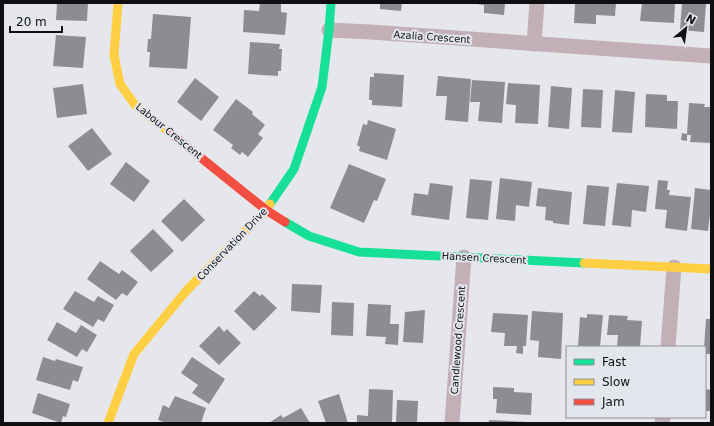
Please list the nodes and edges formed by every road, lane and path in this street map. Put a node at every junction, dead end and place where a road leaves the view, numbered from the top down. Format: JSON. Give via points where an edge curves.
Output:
{"nodes":[{"id":1,"x":118,"y":3,"type":"edge"},
{"id":2,"x":331,"y":3,"type":"edge"},
{"id":3,"x":537,"y":3,"type":"edge"},
{"id":4,"x":329,"y":30,"type":"junction"},
{"id":5,"x":534,"y":44,"type":"junction"},
{"id":6,"x":711,"y":56,"type":"edge"},
{"id":7,"x":266,"y":210,"type":"junction"},
{"id":8,"x":464,"y":257,"type":"junction"},
{"id":9,"x":674,"y":267,"type":"junction"},
{"id":10,"x":711,"y":269,"type":"edge"},
{"id":11,"x":668,"y":346,"type":"edge"},
{"id":12,"x":108,"y":423,"type":"edge"},
{"id":13,"x":452,"y":423,"type":"edge"}],
"edges":[{"from":1,"to":7,"type":"street","name":"Labour Crescent","via":[[114,55],[120,84],[136,104]]},
{"from":2,"to":4,"type":"street","name":"Conservation Drive"},
{"from":3,"to":5,"type":"street"},
{"from":4,"to":5,"type":"street","name":"Azalia Crescent"},
{"from":4,"to":7,"type":"street","name":"Conservation Drive","via":[[322,87],[294,169]]},
{"from":5,"to":6,"type":"street","name":"Azalia Crescent"},
{"from":7,"to":8,"type":"street","name":"Hansen Crescent","via":[[309,236],[359,252]]},
{"from":7,"to":12,"type":"street","name":"Conservation Drive","via":[[187,290],[134,354]]},
{"from":8,"to":9,"type":"street","name":"Hansen Crescent"},
{"from":8,"to":13,"type":"street","name":"Candlewood Crescent"},
{"from":9,"to":10,"type":"street","name":"Hansen Crescent"},
{"from":9,"to":11,"type":"street"}]}
